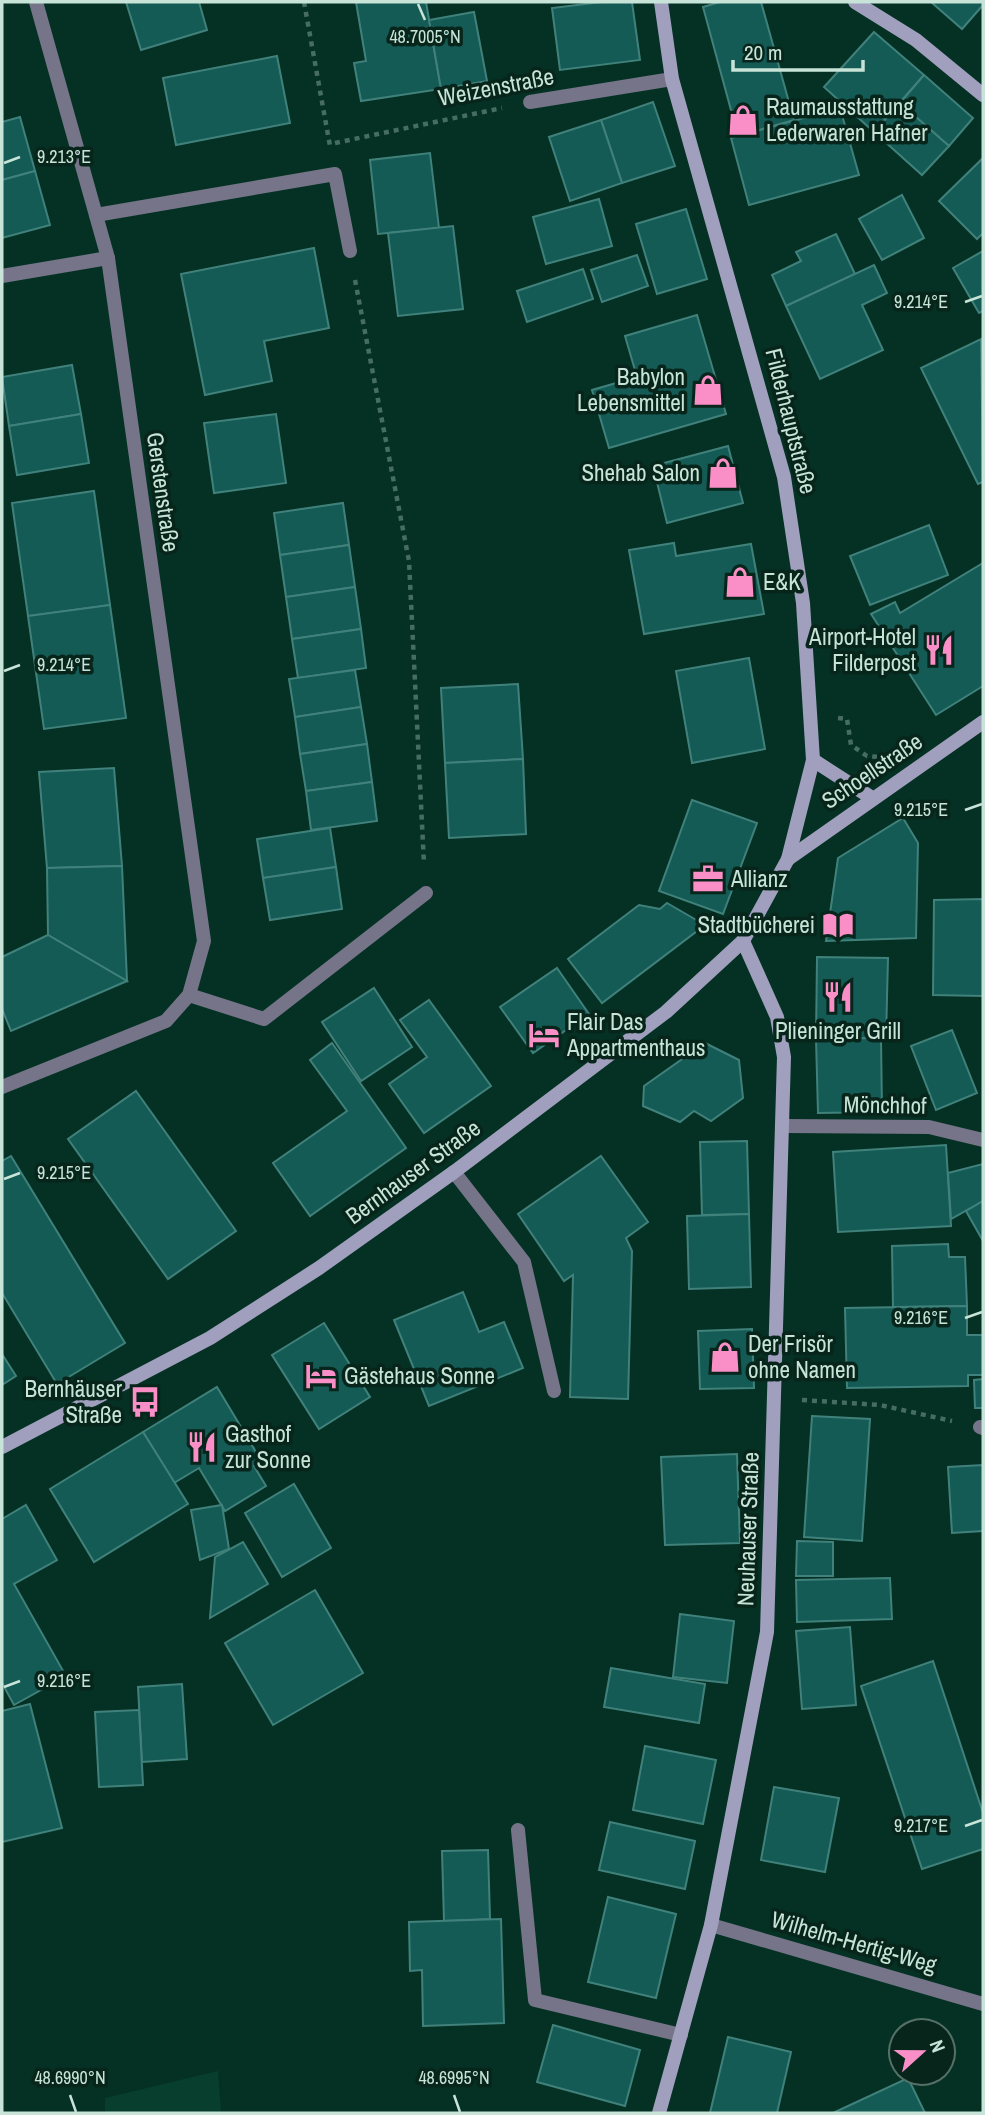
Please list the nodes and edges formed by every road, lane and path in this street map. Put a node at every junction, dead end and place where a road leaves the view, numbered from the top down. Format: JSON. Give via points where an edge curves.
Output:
{"nodes":[{"id":1,"x":36,"y":2,"type":"edge"},
{"id":2,"x":304,"y":2,"type":"edge"},
{"id":3,"x":661,"y":2,"type":"edge"},
{"id":4,"x":855,"y":2,"type":"edge"},
{"id":5,"x":672,"y":79,"type":"junction"},
{"id":6,"x":983,"y":95,"type":"edge"},
{"id":7,"x":530,"y":102,"type":"joint"},
{"id":8,"x":330,"y":144,"type":"junction"},
{"id":9,"x":335,"y":174,"type":"junction"},
{"id":10,"x":96,"y":215,"type":"junction"},
{"id":11,"x":350,"y":251,"type":"joint"},
{"id":12,"x":108,"y":258,"type":"junction"},
{"id":13,"x":2,"y":276,"type":"edge"},
{"id":14,"x":812,"y":717,"type":"junction"},
{"id":15,"x":983,"y":722,"type":"edge"},
{"id":16,"x":883,"y":757,"type":"dead end"},
{"id":17,"x":813,"y":760,"type":"junction"},
{"id":18,"x":872,"y":799,"type":"junction"},
{"id":19,"x":788,"y":859,"type":"junction"},
{"id":20,"x":426,"y":893,"type":"joint"},
{"id":21,"x":743,"y":941,"type":"junction"},
{"id":22,"x":190,"y":995,"type":"junction"},
{"id":23,"x":2,"y":1087,"type":"edge"},
{"id":24,"x":784,"y":1126,"type":"junction"},
{"id":25,"x":983,"y":1140,"type":"edge"},
{"id":26,"x":454,"y":1172,"type":"junction"},
{"id":27,"x":554,"y":1391,"type":"dead end"},
{"id":28,"x":775,"y":1398,"type":"junction"},
{"id":29,"x":982,"y":1427,"type":"edge"},
{"id":30,"x":2,"y":1447,"type":"edge"},
{"id":31,"x":518,"y":1830,"type":"dead end"},
{"id":32,"x":711,"y":1925,"type":"junction"},
{"id":33,"x":983,"y":2004,"type":"edge"},
{"id":34,"x":681,"y":2035,"type":"junction"},
{"id":35,"x":659,"y":2113,"type":"edge"}],
"edges":[{"from":1,"to":10,"type":"street","name":"Gerstenstraße"},
{"from":2,"to":8,"type":"path"},
{"from":3,"to":5,"type":"main road","name":"Filderhauptstraße"},
{"from":4,"to":6,"type":"main road","via":[[916,40]]},
{"from":5,"to":7,"type":"street","name":"Weizenstraße"},
{"from":5,"to":14,"type":"main road","name":"Filderhauptstraße","via":[[784,477],[803,603]]},
{"from":7,"to":8,"type":"path","name":"Weizenstraße"},
{"from":8,"to":9,"type":"path"},
{"from":9,"to":10,"type":"street"},
{"from":9,"to":11,"type":"street"},
{"from":10,"to":12,"type":"street","name":"Gerstenstraße"},
{"from":11,"to":20,"type":"path","via":[[409,561]]},
{"from":12,"to":13,"type":"street"},
{"from":12,"to":22,"type":"street","name":"Gerstenstraße","via":[[204,941]]},
{"from":14,"to":16,"type":"path","via":[[847,719],[851,745],[867,756]]},
{"from":14,"to":17,"type":"main road","name":"Filderhauptstraße"},
{"from":15,"to":18,"type":"main road","name":"Schoellstraße"},
{"from":17,"to":18,"type":"main road"},
{"from":17,"to":19,"type":"main road","name":"Filderhauptstraße"},
{"from":18,"to":19,"type":"main road","name":"Schoellstraße"},
{"from":19,"to":21,"type":"main road","name":"Bernhauser Straße"},
{"from":20,"to":22,"type":"street","via":[[264,1019]]},
{"from":21,"to":24,"type":"main road","name":"Neuhauser Straße","via":[[777,1017],[784,1057]]},
{"from":21,"to":26,"type":"main road","name":"Bernhauser Straße","via":[[666,1012]]},
{"from":22,"to":23,"type":"street","name":"Gerstenstraße","via":[[166,1021]]},
{"from":24,"to":25,"type":"street","name":"Mönchhof","via":[[929,1127]]},
{"from":24,"to":28,"type":"main road","name":"Neuhauser Straße"},
{"from":26,"to":27,"type":"street","via":[[524,1262]]},
{"from":26,"to":30,"type":"main road","name":"Bernhauser Straße","via":[[210,1338]]},
{"from":28,"to":29,"type":"path","via":[[880,1405]]},
{"from":28,"to":32,"type":"main road","name":"Neuhauser Straße","via":[[767,1632]]},
{"from":31,"to":34,"type":"street","via":[[536,2000]]},
{"from":32,"to":33,"type":"street","name":"Wilhelm-Hertig-Weg"},
{"from":32,"to":34,"type":"main road","name":"Neuhauser Straße"},
{"from":34,"to":35,"type":"main road","name":"Neuhauser Straße"}]}
